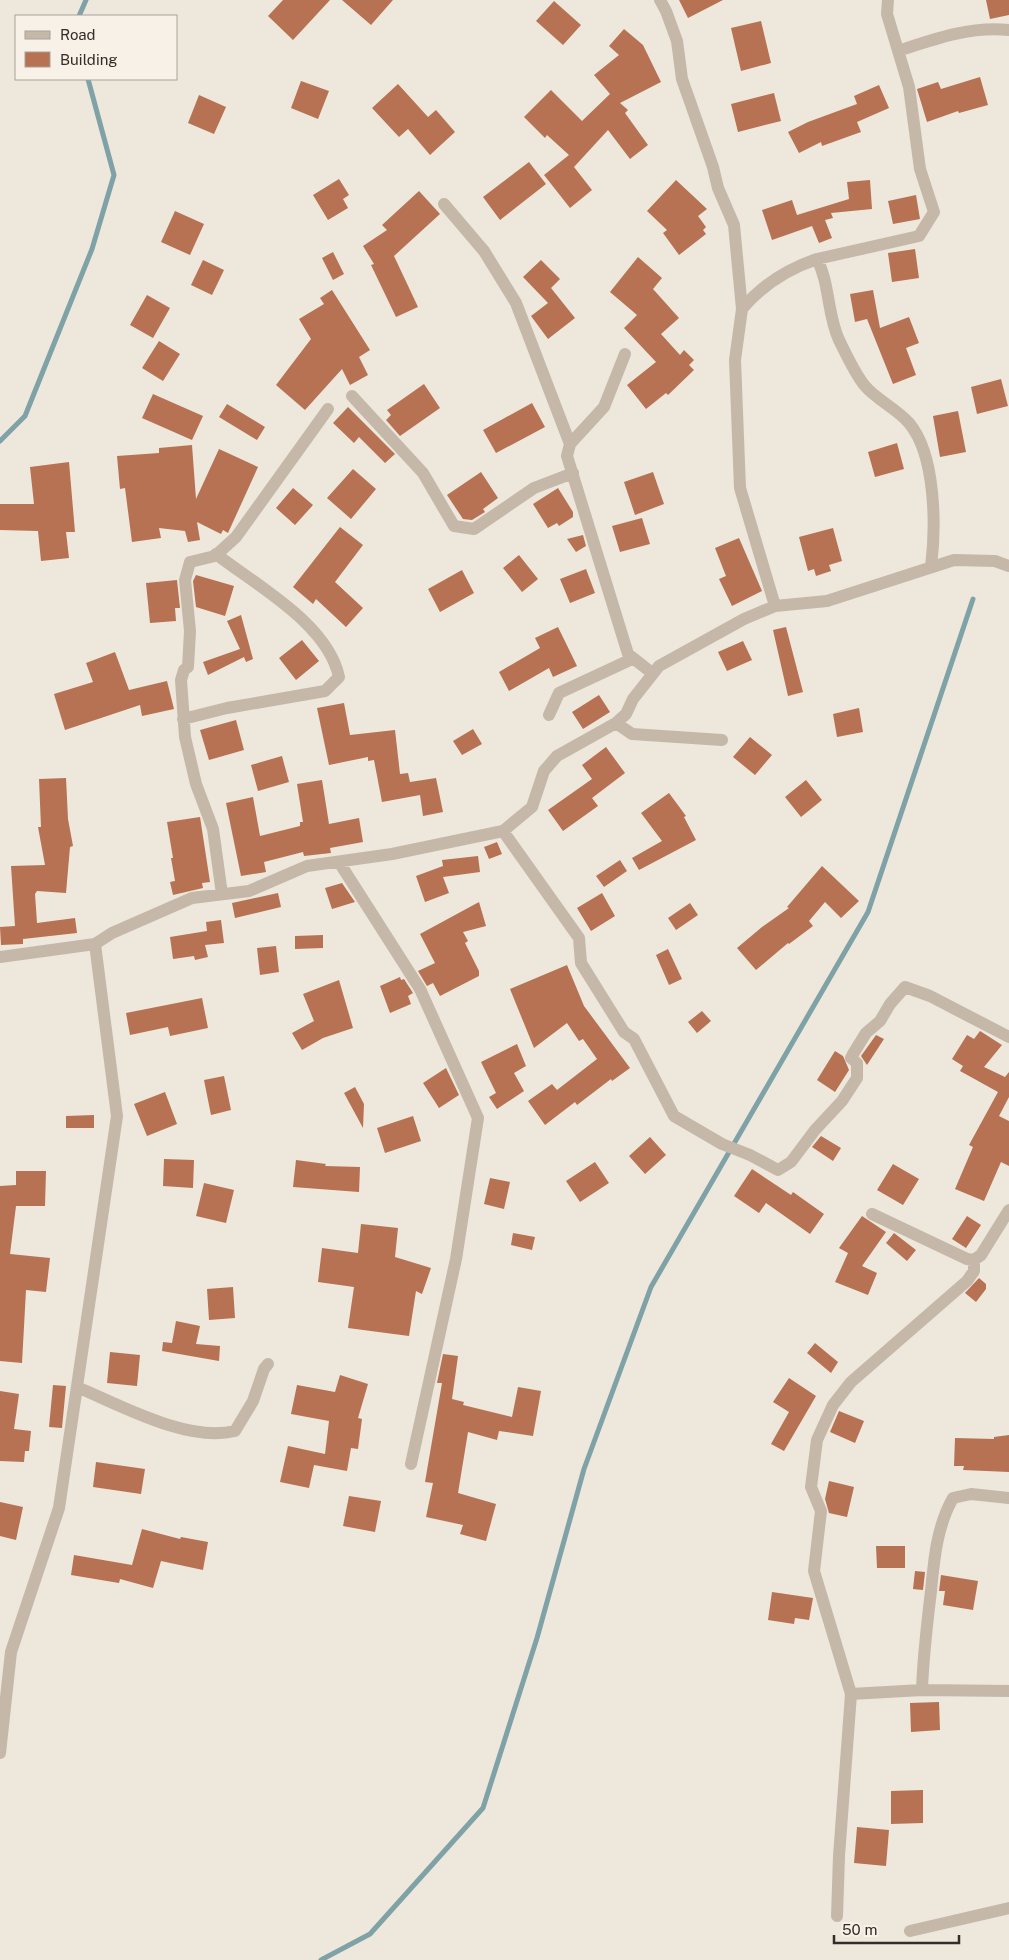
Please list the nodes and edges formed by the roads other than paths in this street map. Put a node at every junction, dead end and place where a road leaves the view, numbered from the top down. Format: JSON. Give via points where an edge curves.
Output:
{"nodes":[{"id":1,"x":660,"y":0,"type":"edge"},
{"id":2,"x":888,"y":0,"type":"edge"},
{"id":3,"x":1009,"y":30,"type":"edge"},
{"id":4,"x":898,"y":51,"type":"junction"},
{"id":5,"x":444,"y":204,"type":"dead end"},
{"id":6,"x":817,"y":259,"type":"junction"},
{"id":7,"x":742,"y":309,"type":"junction"},
{"id":8,"x":625,"y":354,"type":"dead end"},
{"id":9,"x":352,"y":396,"type":"dead end"},
{"id":10,"x":328,"y":409,"type":"dead end"},
{"id":11,"x":570,"y":444,"type":"junction"},
{"id":12,"x":573,"y":473,"type":"junction"},
{"id":13,"x":216,"y":554,"type":"junction"},
{"id":14,"x":1009,"y":566,"type":"edge"},
{"id":15,"x":931,"y":567,"type":"junction"},
{"id":16,"x":775,"y":606,"type":"junction"},
{"id":17,"x":632,"y":659,"type":"junction"},
{"id":18,"x":652,"y":673,"type":"junction"},
{"id":19,"x":549,"y":715,"type":"dead end"},
{"id":20,"x":184,"y":719,"type":"junction"},
{"id":21,"x":616,"y":723,"type":"junction"},
{"id":22,"x":722,"y":740,"type":"dead end"},
{"id":23,"x":503,"y":830,"type":"junction"},
{"id":24,"x":339,"y":862,"type":"junction"},
{"id":25,"x":222,"y":894,"type":"junction"},
{"id":26,"x":95,"y":944,"type":"junction"},
{"id":27,"x":0,"y":957,"type":"edge"},
{"id":28,"x":1009,"y":1037,"type":"edge"},
{"id":29,"x":1009,"y":1210,"type":"edge"},
{"id":30,"x":872,"y":1214,"type":"dead end"},
{"id":31,"x":974,"y":1260,"type":"junction"},
{"id":32,"x":268,"y":1364,"type":"dead end"},
{"id":33,"x":77,"y":1387,"type":"junction"},
{"id":34,"x":411,"y":1464,"type":"dead end"},
{"id":35,"x":1009,"y":1498,"type":"edge"},
{"id":36,"x":922,"y":1690,"type":"junction"},
{"id":37,"x":1009,"y":1691,"type":"edge"},
{"id":38,"x":851,"y":1694,"type":"junction"},
{"id":39,"x":0,"y":1753,"type":"edge"},
{"id":40,"x":1009,"y":1908,"type":"edge"},
{"id":41,"x":837,"y":1916,"type":"dead end"},
{"id":42,"x":910,"y":1931,"type":"dead end"}],
"edges":[{"from":1,"to":7,"type":"street","via":[[677,41],[682,79],[734,226]]},
{"from":2,"to":4,"type":"street","via":[[887,14]]},
{"from":3,"to":4,"type":"street","via":[[952,33]]},
{"from":4,"to":6,"type":"street","via":[[909,87],[920,169],[934,212],[919,236]]},
{"from":5,"to":11,"type":"street","via":[[484,250],[516,303]]},
{"from":6,"to":7,"type":"street","via":[[780,274]]},
{"from":6,"to":15,"type":"street","via":[[842,346],[865,386],[909,422],[922,442],[931,488],[934,545]]},
{"from":7,"to":16,"type":"street","via":[[735,360],[740,488]]},
{"from":8,"to":11,"type":"street","via":[[604,407]]},
{"from":9,"to":12,"type":"street","via":[[423,473],[454,526],[474,529],[534,488]]},
{"from":10,"to":13,"type":"street","via":[[236,537]]},
{"from":11,"to":12,"type":"street","via":[[567,456]]},
{"from":12,"to":17,"type":"street"},
{"from":13,"to":20,"type":"street","via":[[190,562],[185,580],[190,631],[188,667],[181,680]]},
{"from":13,"to":20,"type":"street","via":[[285,604],[324,644],[336,663],[339,678],[325,691]]},
{"from":14,"to":15,"type":"street","via":[[995,561],[954,560]]},
{"from":15,"to":16,"type":"street","via":[[827,601]]},
{"from":16,"to":18,"type":"street","via":[[744,619]]},
{"from":17,"to":18,"type":"street"},
{"from":17,"to":19,"type":"street","via":[[559,693]]},
{"from":18,"to":21,"type":"street","via":[[626,714]]},
{"from":20,"to":25,"type":"street","via":[[196,784],[213,829]]},
{"from":21,"to":22,"type":"street","via":[[632,734]]},
{"from":21,"to":23,"type":"street","via":[[557,756],[544,771],[532,807]]},
{"from":23,"to":24,"type":"street"},
{"from":23,"to":28,"type":"street","via":[[579,938],[581,963],[624,1032],[634,1039],[674,1116],[722,1144],[778,1170],[791,1162],[842,1101],[857,1078],[857,1063],[851,1058],[853,1054],[866,1033],[880,1021],[905,987],[930,996]]},
{"from":24,"to":25,"type":"street","via":[[307,866],[248,891]]},
{"from":24,"to":34,"type":"street","via":[[420,989],[478,1118],[456,1259]]},
{"from":25,"to":26,"type":"street","via":[[192,898],[112,933]]},
{"from":26,"to":27,"type":"street"},
{"from":26,"to":33,"type":"street","via":[[117,1116]]},
{"from":29,"to":31,"type":"street","via":[[981,1256]]},
{"from":30,"to":31,"type":"street"},
{"from":31,"to":38,"type":"street","via":[[974,1271],[967,1281],[851,1382],[833,1405],[817,1440],[811,1487],[821,1511],[814,1571]]},
{"from":32,"to":33,"type":"street","via":[[253,1401],[235,1431],[220,1435],[162,1424]]},
{"from":33,"to":39,"type":"street","via":[[59,1508],[11,1652]]},
{"from":35,"to":36,"type":"street","via":[[971,1494],[953,1498],[947,1508],[933,1568]]},
{"from":36,"to":37,"type":"street"},
{"from":36,"to":38,"type":"street"},
{"from":38,"to":41,"type":"street"},
{"from":40,"to":42,"type":"street"}]}
